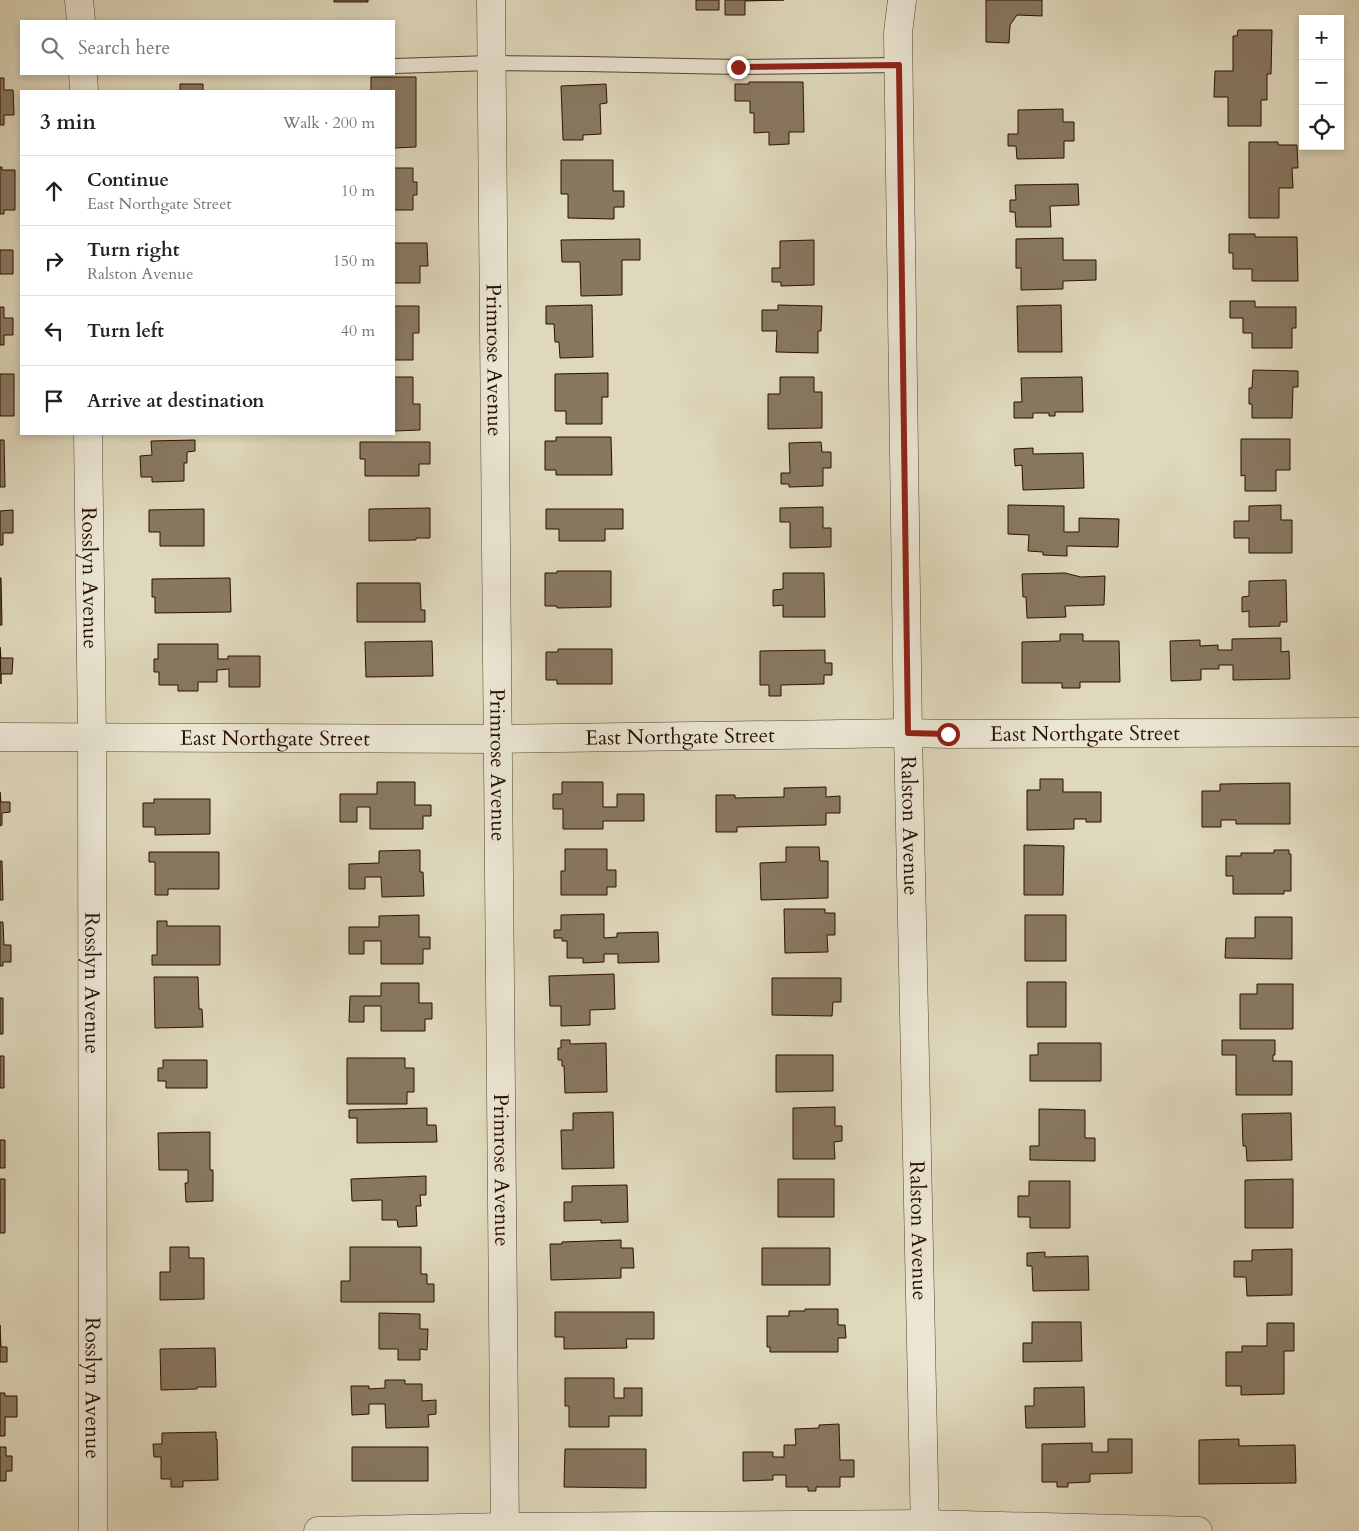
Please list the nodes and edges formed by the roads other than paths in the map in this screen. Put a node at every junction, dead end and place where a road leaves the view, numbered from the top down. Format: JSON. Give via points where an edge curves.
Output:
{"nodes":[{"id":1,"x":79,"y":0,"type":"edge"},
{"id":2,"x":491,"y":0,"type":"edge"},
{"id":3,"x":902,"y":0,"type":"edge"},
{"id":4,"x":81,"y":20,"type":"edge"},
{"id":5,"x":492,"y":64,"type":"junction"},
{"id":6,"x":899,"y":65,"type":"junction"},
{"id":7,"x":395,"y":66,"type":"edge"},
{"id":8,"x":83,"y":75,"type":"edge"},
{"id":9,"x":84,"y":90,"type":"edge"},
{"id":10,"x":88,"y":435,"type":"edge"},
{"id":11,"x":1359,"y":732,"type":"edge"},
{"id":12,"x":908,"y":733,"type":"junction"},
{"id":13,"x":0,"y":737,"type":"edge"},
{"id":14,"x":92,"y":737,"type":"junction"},
{"id":15,"x":498,"y":739,"type":"junction"},
{"id":16,"x":925,"y":1527,"type":"edge"},
{"id":17,"x":505,"y":1529,"type":"edge"},
{"id":18,"x":93,"y":1531,"type":"edge"},
{"id":19,"x":318,"y":1531,"type":"edge"},
{"id":20,"x":1198,"y":1531,"type":"edge"}],
"edges":[{"from":1,"to":4,"type":"street"},
{"from":2,"to":5,"type":"street","name":"Primrose Avenue"},
{"from":3,"to":6,"type":"street","name":"Ralston Avenue"},
{"from":5,"to":6,"type":"lane"},
{"from":5,"to":7,"type":"lane"},
{"from":5,"to":15,"type":"street","name":"Primrose Avenue"},
{"from":6,"to":12,"type":"street","name":"Ralston Avenue"},
{"from":8,"to":9,"type":"street"},
{"from":10,"to":14,"type":"street","name":"Rosslyn Avenue"},
{"from":11,"to":12,"type":"street","name":"East Northgate Street"},
{"from":12,"to":15,"type":"street","name":"East Northgate Street"},
{"from":12,"to":16,"type":"street","name":"Ralston Avenue"},
{"from":13,"to":14,"type":"street","name":"East Northgate Street"},
{"from":14,"to":15,"type":"street","name":"East Northgate Street"},
{"from":14,"to":18,"type":"street","name":"Rosslyn Avenue"},
{"from":15,"to":17,"type":"street","name":"Primrose Avenue"},
{"from":16,"to":17,"type":"street"},
{"from":16,"to":20,"type":"street"},
{"from":17,"to":19,"type":"street"}]}
